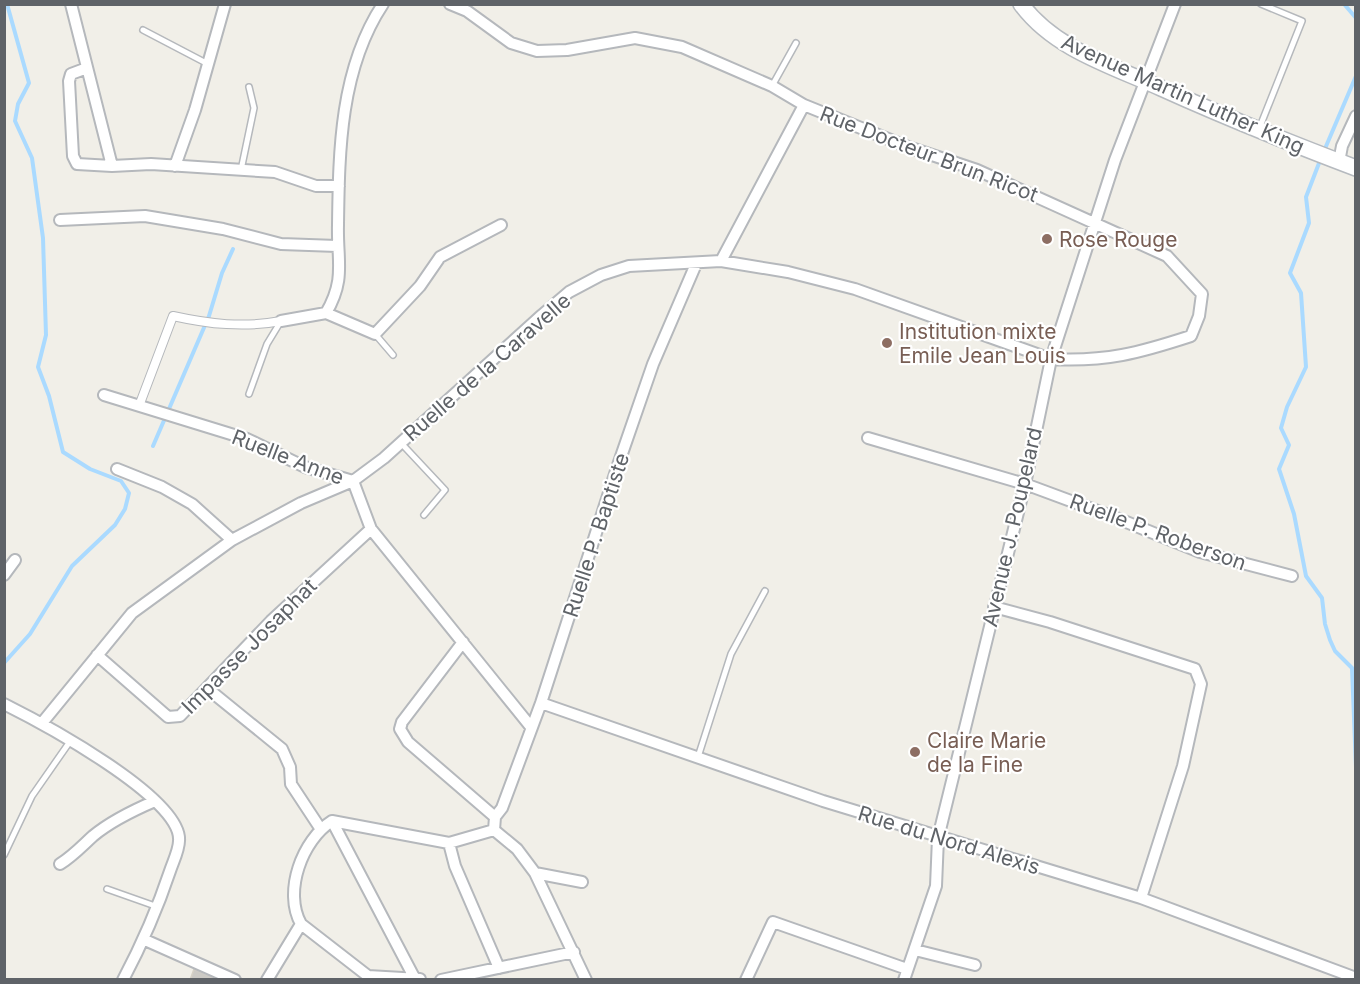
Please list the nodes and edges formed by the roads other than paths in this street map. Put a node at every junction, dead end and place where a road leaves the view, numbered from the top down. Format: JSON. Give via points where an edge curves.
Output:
{"nodes":[{"id":1,"x":71,"y":4,"type":"edge"},
{"id":2,"x":225,"y":4,"type":"edge"},
{"id":3,"x":383,"y":4,"type":"edge"},
{"id":4,"x":450,"y":4,"type":"edge"},
{"id":5,"x":1021,"y":4,"type":"edge"},
{"id":6,"x":1175,"y":4,"type":"edge"},
{"id":7,"x":1261,"y":4,"type":"edge"},
{"id":8,"x":468,"y":8,"type":"edge"},
{"id":9,"x":143,"y":30,"type":"dead end"},
{"id":10,"x":796,"y":43,"type":"dead end"},
{"id":11,"x":208,"y":64,"type":"junction"},
{"id":12,"x":87,"y":68,"type":"junction"},
{"id":13,"x":1144,"y":81,"type":"junction"},
{"id":14,"x":772,"y":86,"type":"junction"},
{"id":15,"x":249,"y":87,"type":"dead end"},
{"id":16,"x":804,"y":105,"type":"junction"},
{"id":17,"x":1356,"y":116,"type":"edge"},
{"id":18,"x":1258,"y":131,"type":"junction"},
{"id":19,"x":1337,"y":161,"type":"junction"},
{"id":20,"x":176,"y":165,"type":"junction"},
{"id":21,"x":112,"y":166,"type":"junction"},
{"id":22,"x":1356,"y":168,"type":"edge"},
{"id":23,"x":241,"y":170,"type":"junction"},
{"id":24,"x":339,"y":186,"type":"junction"},
{"id":25,"x":60,"y":220,"type":"dead end"},
{"id":26,"x":1093,"y":222,"type":"junction"},
{"id":27,"x":501,"y":225,"type":"dead end"},
{"id":28,"x":337,"y":246,"type":"junction"},
{"id":29,"x":721,"y":261,"type":"junction"},
{"id":30,"x":696,"y":264,"type":"junction"},
{"id":31,"x":326,"y":313,"type":"junction"},
{"id":32,"x":281,"y":321,"type":"junction"},
{"id":33,"x":375,"y":334,"type":"junction"},
{"id":34,"x":393,"y":355,"type":"dead end"},
{"id":35,"x":1051,"y":359,"type":"junction"},
{"id":36,"x":249,"y":394,"type":"dead end"},
{"id":37,"x":104,"y":395,"type":"dead end"},
{"id":38,"x":138,"y":406,"type":"junction"},
{"id":39,"x":868,"y":438,"type":"dead end"},
{"id":40,"x":401,"y":443,"type":"junction"},
{"id":41,"x":117,"y":469,"type":"dead end"},
{"id":42,"x":353,"y":481,"type":"junction"},
{"id":43,"x":1024,"y":484,"type":"junction"},
{"id":44,"x":424,"y":515,"type":"dead end"},
{"id":45,"x":371,"y":529,"type":"junction"},
{"id":46,"x":232,"y":540,"type":"junction"},
{"id":47,"x":15,"y":560,"type":"dead end"},
{"id":48,"x":4,"y":575,"type":"edge"},
{"id":49,"x":1292,"y":576,"type":"dead end"},
{"id":50,"x":765,"y":591,"type":"dead end"},
{"id":51,"x":994,"y":607,"type":"junction"},
{"id":52,"x":463,"y":642,"type":"junction"},
{"id":53,"x":98,"y":655,"type":"junction"},
{"id":54,"x":208,"y":689,"type":"junction"},
{"id":55,"x":541,"y":703,"type":"junction"},
{"id":56,"x":4,"y":704,"type":"edge"},
{"id":57,"x":42,"y":723,"type":"junction"},
{"id":58,"x":531,"y":727,"type":"junction"},
{"id":59,"x":72,"y":739,"type":"junction"},
{"id":60,"x":698,"y":759,"type":"junction"},
{"id":61,"x":155,"y":801,"type":"junction"},
{"id":62,"x":499,"y":813,"type":"junction"},
{"id":63,"x":332,"y":821,"type":"junction"},
{"id":64,"x":320,"y":828,"type":"junction"},
{"id":65,"x":494,"y":830,"type":"junction"},
{"id":66,"x":938,"y":838,"type":"junction"},
{"id":67,"x":449,"y":843,"type":"junction"},
{"id":68,"x":4,"y":855,"type":"edge"},
{"id":69,"x":60,"y":864,"type":"dead end"},
{"id":70,"x":535,"y":873,"type":"junction"},
{"id":71,"x":582,"y":882,"type":"dead end"},
{"id":72,"x":107,"y":889,"type":"dead end"},
{"id":73,"x":1140,"y":898,"type":"junction"},
{"id":74,"x":158,"y":907,"type":"junction"},
{"id":75,"x":301,"y":924,"type":"junction"},
{"id":76,"x":145,"y":940,"type":"junction"},
{"id":77,"x":915,"y":950,"type":"junction"},
{"id":78,"x":574,"y":952,"type":"junction"},
{"id":79,"x":975,"y":965,"type":"dead end"},
{"id":80,"x":500,"y":968,"type":"junction"},
{"id":81,"x":905,"y":974,"type":"edge"},
{"id":82,"x":474,"y":977,"type":"edge"},
{"id":83,"x":1356,"y":978,"type":"edge"},
{"id":84,"x":415,"y":979,"type":"edge"},
{"id":85,"x":123,"y":980,"type":"edge"},
{"id":86,"x":235,"y":980,"type":"edge"},
{"id":87,"x":267,"y":980,"type":"edge"},
{"id":88,"x":420,"y":980,"type":"edge"},
{"id":89,"x":441,"y":980,"type":"edge"},
{"id":90,"x":586,"y":980,"type":"edge"},
{"id":91,"x":746,"y":980,"type":"edge"}],
"edges":[{"from":1,"to":12,"type":"street"},
{"from":2,"to":11,"type":"street"},
{"from":3,"to":24,"type":"street","via":[[360,48],[348,87]]},
{"from":4,"to":8,"type":"street","name":"Rue Docteur Brun Ricot"},
{"from":5,"to":13,"type":"main road","name":"Avenue Martin Luther King","via":[[1057,40]]},
{"from":6,"to":13,"type":"street","name":"Avenue J. Poupelard"},
{"from":7,"to":18,"type":"lane","via":[[1302,21]]},
{"from":8,"to":14,"type":"street","name":"Rue Docteur Brun Ricot","via":[[511,43],[537,51],[635,38],[652,40],[682,47]]},
{"from":9,"to":11,"type":"lane"},
{"from":10,"to":14,"type":"lane"},
{"from":11,"to":20,"type":"street"},
{"from":12,"to":21,"type":"street"},
{"from":12,"to":21,"type":"street","via":[[71,74],[69,81],[74,159],[80,165]]},
{"from":13,"to":18,"type":"main road","name":"Avenue Martin Luther King"},
{"from":13,"to":26,"type":"street","name":"Avenue J. Poupelard"},
{"from":14,"to":16,"type":"street","name":"Rue Docteur Brun Ricot"},
{"from":15,"to":23,"type":"lane","via":[[254,108]]},
{"from":16,"to":26,"type":"street","name":"Rue Docteur Brun Ricot","via":[[978,170]]},
{"from":16,"to":29,"type":"street"},
{"from":17,"to":19,"type":"street"},
{"from":18,"to":19,"type":"main road","name":"Avenue Martin Luther King"},
{"from":19,"to":22,"type":"main road","name":"Avenue Martin Luther King"},
{"from":20,"to":21,"type":"street"},
{"from":20,"to":23,"type":"street"},
{"from":23,"to":24,"type":"street","via":[[275,172],[316,186]]},
{"from":24,"to":28,"type":"street"},
{"from":25,"to":28,"type":"street","via":[[146,216],[281,244]]},
{"from":26,"to":35,"type":"street","name":"Avenue J. Poupelard"},
{"from":26,"to":35,"type":"street","name":"Rue Docteur Brun Ricot","via":[[1167,256],[1202,294],[1199,316],[1191,336],[1129,356],[1085,361]]},
{"from":27,"to":33,"type":"street","via":[[440,257],[420,286]]},
{"from":28,"to":31,"type":"street","via":[[337,294]]},
{"from":29,"to":30,"type":"street","name":"Ruelle de la Caravelle"},
{"from":29,"to":35,"type":"street","name":"Ruelle de la Caravelle","via":[[855,289]]},
{"from":30,"to":40,"type":"street","name":"Ruelle de la Caravelle","via":[[629,267],[601,275],[569,292]]},
{"from":30,"to":55,"type":"street","name":"Ruelle P. Baptiste","via":[[631,428]]},
{"from":31,"to":32,"type":"street"},
{"from":31,"to":33,"type":"street"},
{"from":32,"to":36,"type":"lane","via":[[267,344]]},
{"from":32,"to":38,"type":"street","via":[[216,324],[173,316]]},
{"from":33,"to":34,"type":"lane"},
{"from":35,"to":43,"type":"street","name":"Avenue J. Poupelard"},
{"from":37,"to":38,"type":"street","name":"Ruelle Anne"},
{"from":38,"to":42,"type":"street","name":"Ruelle Anne","via":[[247,439],[305,467]]},
{"from":39,"to":43,"type":"street","name":"Ruelle P. Roberson"},
{"from":40,"to":42,"type":"street","name":"Ruelle de la Caravelle"},
{"from":40,"to":44,"type":"lane","via":[[445,490]]},
{"from":41,"to":46,"type":"street","via":[[192,504]]},
{"from":42,"to":45,"type":"street","name":"Ruelle Anne"},
{"from":42,"to":46,"type":"street","name":"Ruelle de la Caravelle","via":[[301,503]]},
{"from":43,"to":49,"type":"street","name":"Ruelle P. Roberson","via":[[1200,552]]},
{"from":43,"to":51,"type":"street","name":"Avenue J. Poupelard"},
{"from":45,"to":52,"type":"street","name":"Ruelle Anne"},
{"from":45,"to":54,"type":"street","name":"Impasse Josaphat","via":[[271,621]]},
{"from":46,"to":53,"type":"street","name":"Ruelle de la Caravelle","via":[[132,613]]},
{"from":47,"to":48,"type":"street"},
{"from":50,"to":60,"type":"lane","via":[[731,654]]},
{"from":51,"to":66,"type":"street","name":"Avenue J. Poupelard"},
{"from":51,"to":73,"type":"street","via":[[1195,669],[1201,684],[1183,766]]},
{"from":52,"to":58,"type":"street","name":"Ruelle Anne"},
{"from":52,"to":62,"type":"street","via":[[400,729],[408,742]]},
{"from":53,"to":54,"type":"street","name":"Impasse Josaphat","via":[[168,717],[180,716]]},
{"from":53,"to":57,"type":"street","name":"Ruelle de la Caravelle"},
{"from":54,"to":64,"type":"street","via":[[282,749],[290,767],[291,784]]},
{"from":55,"to":58,"type":"street","name":"Ruelle P. Baptiste"},
{"from":55,"to":60,"type":"street","name":"Rue du Nord Alexis"},
{"from":56,"to":57,"type":"street"},
{"from":57,"to":59,"type":"street"},
{"from":58,"to":62,"type":"street","name":"Ruelle P. Baptiste"},
{"from":59,"to":61,"type":"street"},
{"from":59,"to":68,"type":"lane","via":[[32,796]]},
{"from":60,"to":66,"type":"street","name":"Rue du Nord Alexis"},
{"from":61,"to":69,"type":"street","via":[[94,836]]},
{"from":61,"to":74,"type":"street","via":[[174,820],[180,840]]},
{"from":62,"to":65,"type":"street","name":"Ruelle P. Baptiste"},
{"from":63,"to":64,"type":"street"},
{"from":63,"to":67,"type":"street"},
{"from":63,"to":84,"type":"street"},
{"from":64,"to":75,"type":"street","via":[[304,855],[294,885],[294,912]]},
{"from":65,"to":67,"type":"street"},
{"from":65,"to":70,"type":"street","via":[[517,849]]},
{"from":66,"to":73,"type":"street","name":"Rue du Nord Alexis"},
{"from":66,"to":77,"type":"street","name":"Avenue J. Poupelard","via":[[936,886]]},
{"from":67,"to":80,"type":"street","via":[[455,866]]},
{"from":70,"to":71,"type":"street"},
{"from":70,"to":78,"type":"street"},
{"from":72,"to":74,"type":"lane"},
{"from":73,"to":83,"type":"street","name":"Rue du Nord Alexis"},
{"from":74,"to":76,"type":"street"},
{"from":75,"to":84,"type":"street","via":[[368,976]]},
{"from":75,"to":87,"type":"street"},
{"from":76,"to":85,"type":"street"},
{"from":76,"to":86,"type":"street"},
{"from":77,"to":79,"type":"street"},
{"from":77,"to":81,"type":"street","name":"Avenue J. Poupelard"},
{"from":78,"to":80,"type":"street"},
{"from":78,"to":90,"type":"street"},
{"from":80,"to":82,"type":"street"},
{"from":81,"to":91,"type":"street","via":[[773,922]]},
{"from":82,"to":89,"type":"street"},
{"from":84,"to":88,"type":"street"}]}
